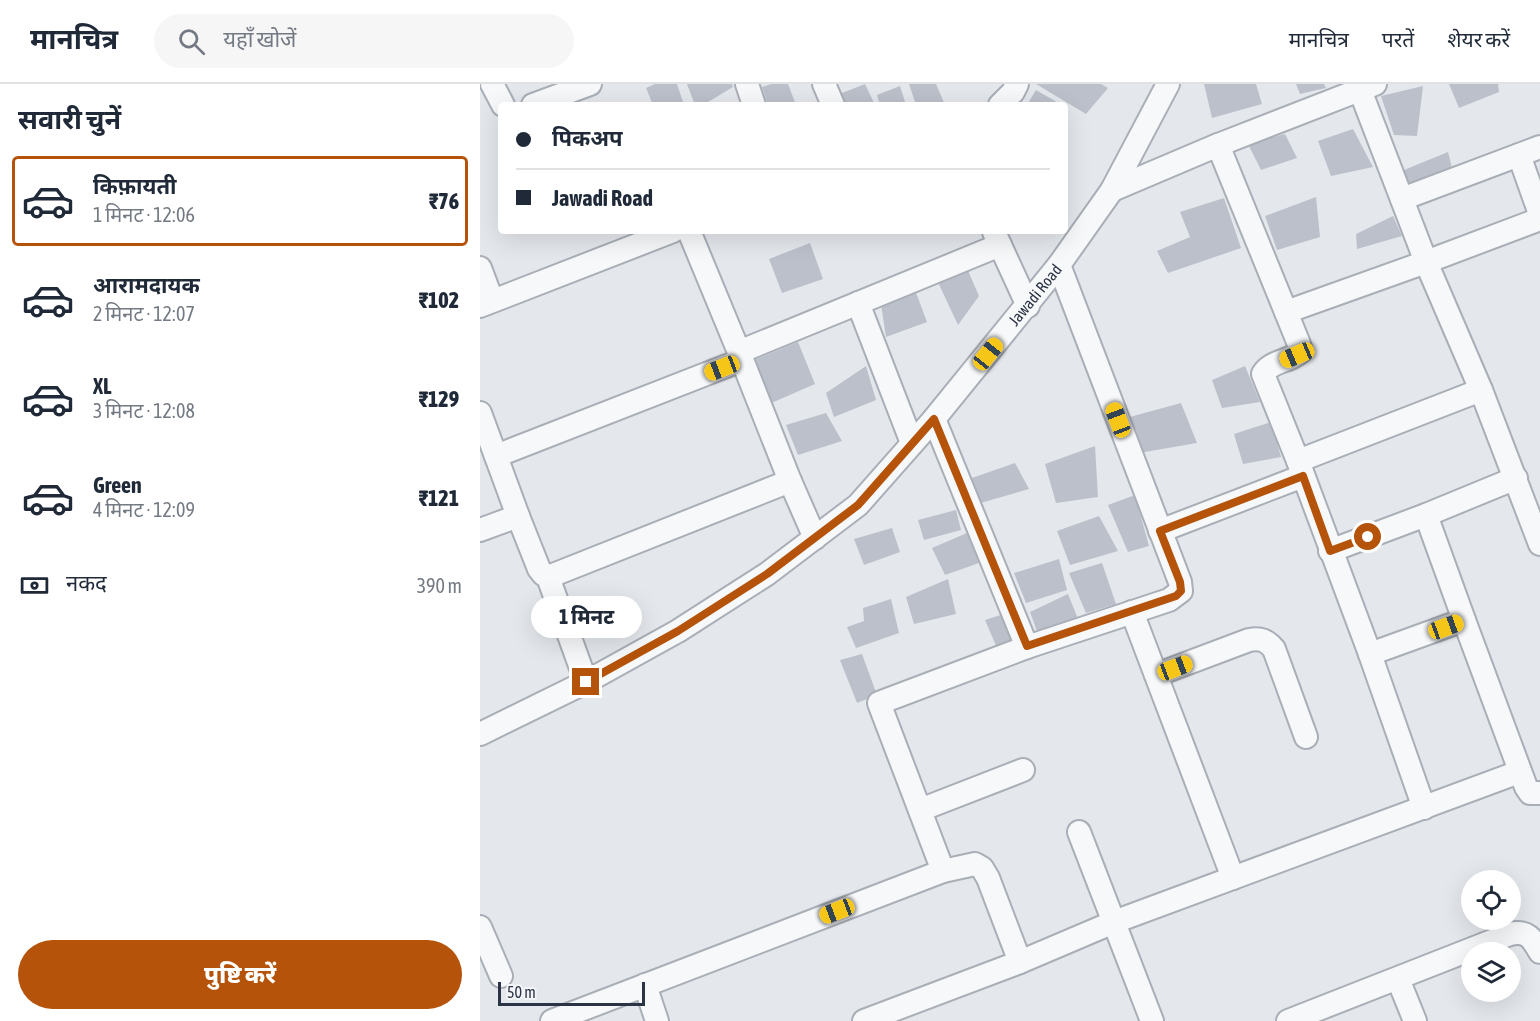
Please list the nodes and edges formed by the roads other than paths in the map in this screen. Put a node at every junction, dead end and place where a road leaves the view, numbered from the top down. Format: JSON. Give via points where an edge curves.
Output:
{"nodes":[{"id":1,"x":492,"y":84,"type":"edge"},
{"id":2,"x":590,"y":84,"type":"edge"},
{"id":3,"x":747,"y":84,"type":"edge"},
{"id":4,"x":824,"y":84,"type":"edge"},
{"id":5,"x":1017,"y":84,"type":"edge"},
{"id":6,"x":1168,"y":84,"type":"edge"},
{"id":7,"x":1367,"y":87,"type":"edge"},
{"id":8,"x":501,"y":102,"type":"edge"},
{"id":9,"x":541,"y":102,"type":"edge"},
{"id":10,"x":753,"y":102,"type":"edge"},
{"id":11,"x":832,"y":102,"type":"edge"},
{"id":12,"x":1003,"y":102,"type":"edge"},
{"id":13,"x":1218,"y":145,"type":"junction"},
{"id":14,"x":1530,"y":151,"type":"edge"},
{"id":15,"x":1112,"y":190,"type":"junction"},
{"id":16,"x":1402,"y":199,"type":"junction"},
{"id":17,"x":1540,"y":216,"type":"edge"},
{"id":18,"x":665,"y":234,"type":"edge"},
{"id":19,"x":690,"y":234,"type":"edge"},
{"id":20,"x":997,"y":238,"type":"edge"},
{"id":21,"x":1426,"y":262,"type":"junction"},
{"id":22,"x":1059,"y":265,"type":"junction"},
{"id":23,"x":480,"y":268,"type":"edge"},
{"id":24,"x":486,"y":303,"type":"edge"},
{"id":25,"x":858,"y":303,"type":"junction"},
{"id":26,"x":1028,"y":306,"type":"junction"},
{"id":27,"x":1286,"y":312,"type":"junction"},
{"id":28,"x":741,"y":356,"type":"junction"},
{"id":29,"x":1482,"y":390,"type":"junction"},
{"id":30,"x":480,"y":413,"type":"edge"},
{"id":31,"x":934,"y":419,"type":"junction"},
{"id":32,"x":912,"y":442,"type":"junction"},
{"id":33,"x":496,"y":456,"type":"junction"},
{"id":34,"x":1301,"y":468,"type":"junction"},
{"id":35,"x":1516,"y":478,"type":"junction"},
{"id":36,"x":790,"y":481,"type":"junction"},
{"id":37,"x":1426,"y":515,"type":"junction"},
{"id":38,"x":518,"y":516,"type":"junction"},
{"id":39,"x":480,"y":530,"type":"edge"},
{"id":40,"x":1160,"y":531,"type":"junction"},
{"id":41,"x":815,"y":538,"type":"junction"},
{"id":42,"x":1540,"y":544,"type":"edge"},
{"id":43,"x":1330,"y":551,"type":"junction"},
{"id":44,"x":548,"y":577,"type":"junction"},
{"id":45,"x":1132,"y":612,"type":"junction"},
{"id":46,"x":1464,"y":620,"type":"junction"},
{"id":47,"x":1027,"y":646,"type":"junction"},
{"id":48,"x":1370,"y":654,"type":"junction"},
{"id":49,"x":1156,"y":675,"type":"junction"},
{"id":50,"x":586,"y":682,"type":"junction"},
{"id":51,"x":480,"y":734,"type":"edge"},
{"id":52,"x":1306,"y":737,"type":"dead end"},
{"id":53,"x":1023,"y":770,"type":"dead end"},
{"id":54,"x":1520,"y":772,"type":"junction"},
{"id":55,"x":1540,"y":793,"type":"edge"},
{"id":56,"x":1424,"y":808,"type":"junction"},
{"id":57,"x":920,"y":810,"type":"junction"},
{"id":58,"x":1079,"y":832,"type":"dead end"},
{"id":59,"x":943,"y":871,"type":"junction"},
{"id":60,"x":1233,"y":878,"type":"junction"},
{"id":61,"x":1114,"y":922,"type":"junction"},
{"id":62,"x":480,"y":927,"type":"edge"},
{"id":63,"x":1540,"y":952,"type":"edge"},
{"id":64,"x":1020,"y":962,"type":"junction"},
{"id":65,"x":501,"y":976,"type":"dead end"},
{"id":66,"x":1398,"y":979,"type":"junction"},
{"id":67,"x":645,"y":985,"type":"junction"},
{"id":68,"x":552,"y":1021,"type":"edge"},
{"id":69,"x":657,"y":1021,"type":"edge"},
{"id":70,"x":864,"y":1021,"type":"edge"},
{"id":71,"x":1152,"y":1021,"type":"edge"},
{"id":72,"x":1288,"y":1021,"type":"edge"},
{"id":73,"x":1415,"y":1021,"type":"edge"}],
"edges":[{"from":1,"to":8,"type":"street"},
{"from":2,"to":9,"type":"street"},
{"from":3,"to":10,"type":"street"},
{"from":4,"to":11,"type":"street"},
{"from":5,"to":12,"type":"street"},
{"from":6,"to":15,"type":"street","name":"Jawadi Road"},
{"from":7,"to":13,"type":"street"},
{"from":7,"to":16,"type":"street"},
{"from":13,"to":15,"type":"street"},
{"from":13,"to":27,"type":"street"},
{"from":14,"to":16,"type":"street"},
{"from":14,"to":17,"type":"street"},
{"from":15,"to":22,"type":"street","name":"Jawadi Road"},
{"from":16,"to":21,"type":"street"},
{"from":17,"to":21,"type":"street"},
{"from":18,"to":24,"type":"street"},
{"from":19,"to":28,"type":"street"},
{"from":20,"to":25,"type":"street"},
{"from":20,"to":26,"type":"street"},
{"from":21,"to":27,"type":"street"},
{"from":21,"to":29,"type":"street"},
{"from":22,"to":26,"type":"street","name":"Jawadi Road"},
{"from":22,"to":40,"type":"street"},
{"from":23,"to":24,"type":"street"},
{"from":25,"to":28,"type":"street"},
{"from":25,"to":32,"type":"street"},
{"from":26,"to":31,"type":"street","name":"Jawadi Road"},
{"from":27,"to":34,"type":"street","via":[[1301,351],[1267,368],[1263,374]]},
{"from":28,"to":33,"type":"street"},
{"from":28,"to":36,"type":"street"},
{"from":29,"to":34,"type":"street"},
{"from":29,"to":35,"type":"street"},
{"from":30,"to":33,"type":"street"},
{"from":31,"to":32,"type":"street","name":"Jawadi Road"},
{"from":31,"to":47,"type":"street"},
{"from":32,"to":41,"type":"street","name":"Jawadi Road","via":[[858,505]]},
{"from":33,"to":38,"type":"street"},
{"from":34,"to":40,"type":"street"},
{"from":34,"to":43,"type":"street"},
{"from":35,"to":37,"type":"street"},
{"from":35,"to":42,"type":"street"},
{"from":36,"to":41,"type":"street"},
{"from":36,"to":44,"type":"street"},
{"from":37,"to":43,"type":"street"},
{"from":37,"to":46,"type":"street"},
{"from":38,"to":39,"type":"street"},
{"from":38,"to":44,"type":"street","via":[[539,569]]},
{"from":40,"to":45,"type":"street","via":[[1181,591],[1169,600]]},
{"from":41,"to":50,"type":"street","name":"Jawadi Road","via":[[678,631]]},
{"from":43,"to":48,"type":"street"},
{"from":44,"to":50,"type":"street"},
{"from":45,"to":47,"type":"street"},
{"from":45,"to":49,"type":"street"},
{"from":46,"to":48,"type":"street"},
{"from":46,"to":54,"type":"street"},
{"from":47,"to":57,"type":"street","via":[[879,703]]},
{"from":48,"to":56,"type":"street"},
{"from":49,"to":52,"type":"street","via":[[1249,640],[1268,642]]},
{"from":49,"to":60,"type":"street"},
{"from":50,"to":51,"type":"street","name":"Jawadi Road"},
{"from":53,"to":57,"type":"street"},
{"from":54,"to":55,"type":"street","via":[[1530,793]]},
{"from":54,"to":56,"type":"street"},
{"from":56,"to":60,"type":"street"},
{"from":57,"to":59,"type":"street"},
{"from":58,"to":61,"type":"street"},
{"from":59,"to":64,"type":"street","via":[[975,864],[982,868]]},
{"from":59,"to":67,"type":"street"},
{"from":60,"to":61,"type":"street"},
{"from":61,"to":64,"type":"street"},
{"from":61,"to":71,"type":"street"},
{"from":62,"to":65,"type":"street"},
{"from":63,"to":66,"type":"street","via":[[1532,938],[1517,932]]},
{"from":64,"to":70,"type":"street"},
{"from":66,"to":72,"type":"street"},
{"from":66,"to":73,"type":"street"},
{"from":67,"to":68,"type":"street"},
{"from":67,"to":69,"type":"street"}]}
